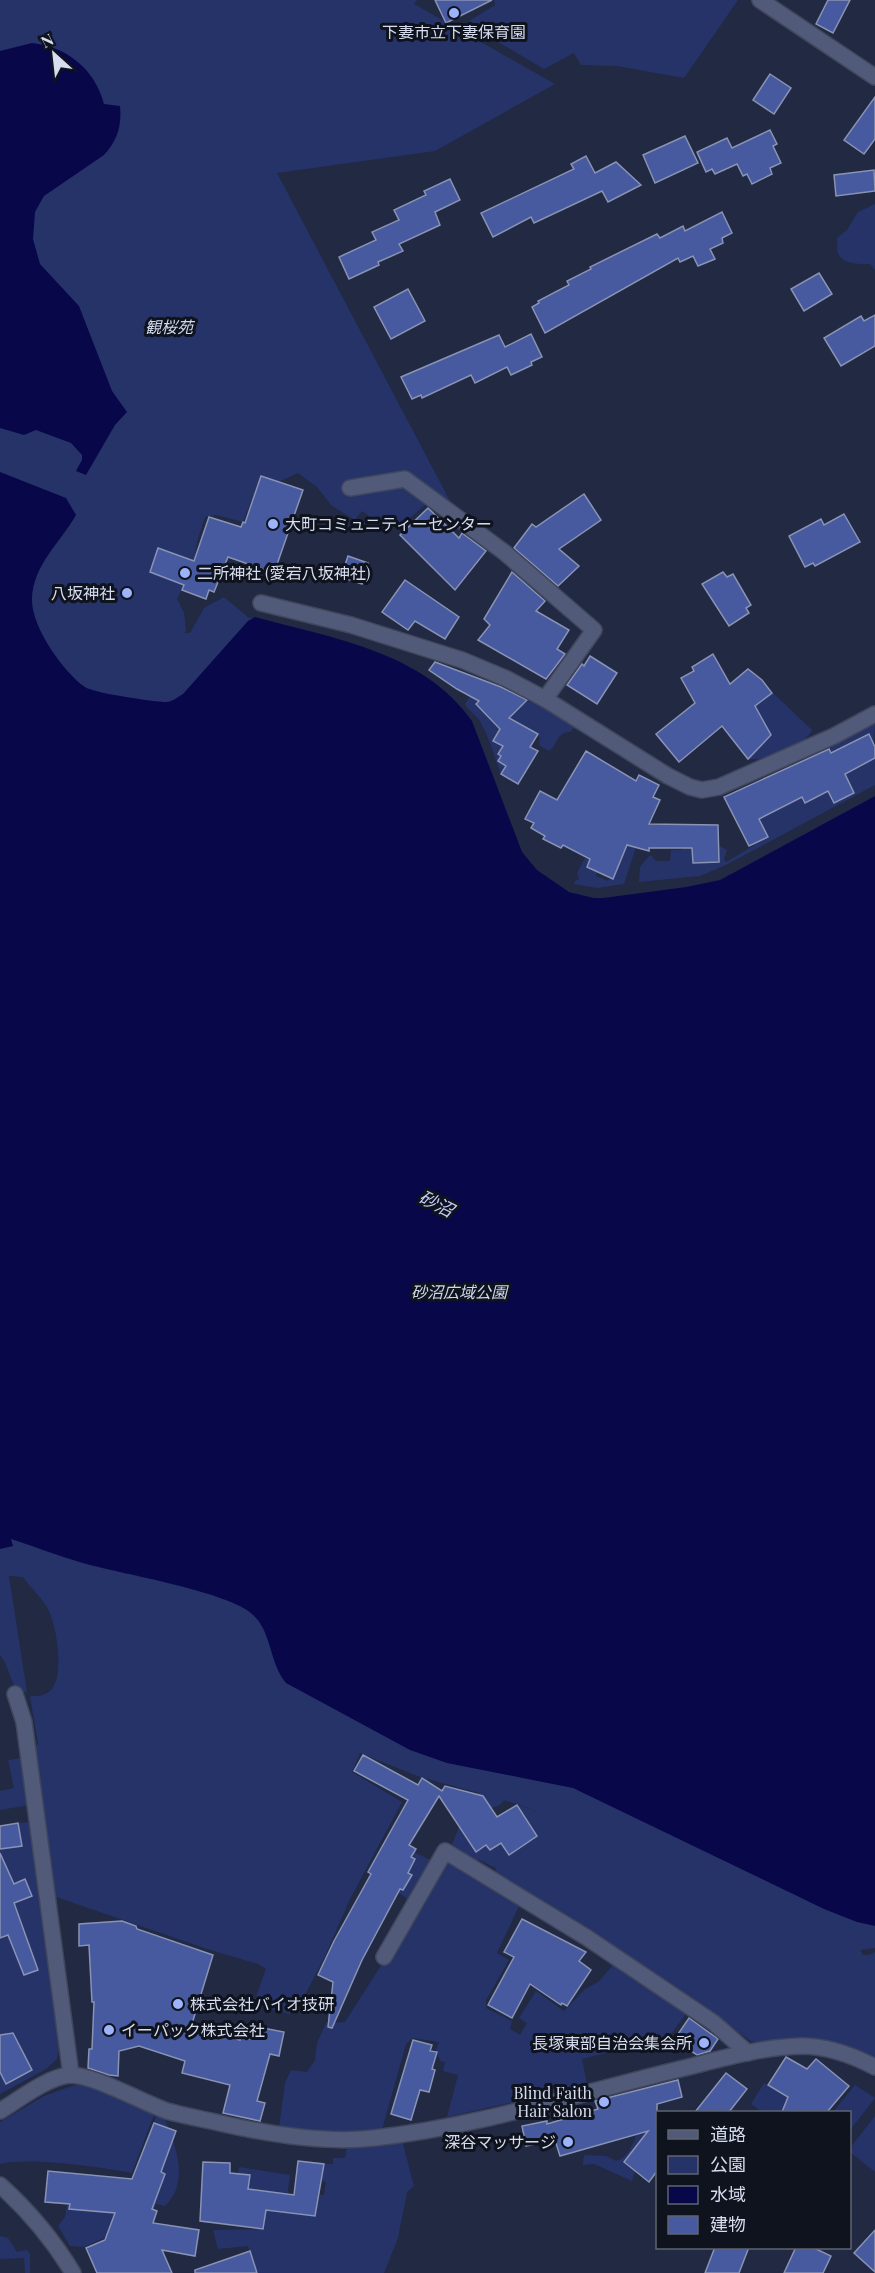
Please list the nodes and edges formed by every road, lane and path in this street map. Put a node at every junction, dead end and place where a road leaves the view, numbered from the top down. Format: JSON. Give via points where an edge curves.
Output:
{"nodes":[{"id":1,"x":760,"y":0,"type":"edge"},
{"id":2,"x":875,"y":77,"type":"edge"},
{"id":3,"x":350,"y":488,"type":"dead end"},
{"id":4,"x":261,"y":603,"type":"dead end"},
{"id":5,"x":545,"y":699,"type":"junction"},
{"id":6,"x":875,"y":714,"type":"edge"},
{"id":7,"x":15,"y":1694,"type":"dead end"},
{"id":8,"x":384,"y":1957,"type":"dead end"},
{"id":9,"x":748,"y":2053,"type":"junction"},
{"id":10,"x":875,"y":2067,"type":"edge"},
{"id":11,"x":70,"y":2075,"type":"junction"},
{"id":12,"x":0,"y":2111,"type":"edge"},
{"id":13,"x":0,"y":2185,"type":"edge"},
{"id":14,"x":73,"y":2273,"type":"edge"}],
"edges":[{"from":1,"to":2,"type":"street"},
{"from":3,"to":5,"type":"street","via":[[405,478],[504,552],[594,630]]},
{"from":4,"to":5,"type":"street","via":[[351,625],[462,660]]},
{"from":5,"to":6,"type":"street","via":[[668,776],[702,790],[719,787]]},
{"from":7,"to":11,"type":"street","via":[[24,1722]]},
{"from":8,"to":9,"type":"street","via":[[445,1851],[602,1948],[714,2023]]},
{"from":9,"to":10,"type":"street","via":[[813,2046],[852,2056]]},
{"from":9,"to":11,"type":"street","via":[[506,2114],[372,2139],[254,2131],[168,2111],[101,2083]]},
{"from":11,"to":12,"type":"street"},
{"from":13,"to":14,"type":"street","via":[[56,2243]]}]}
